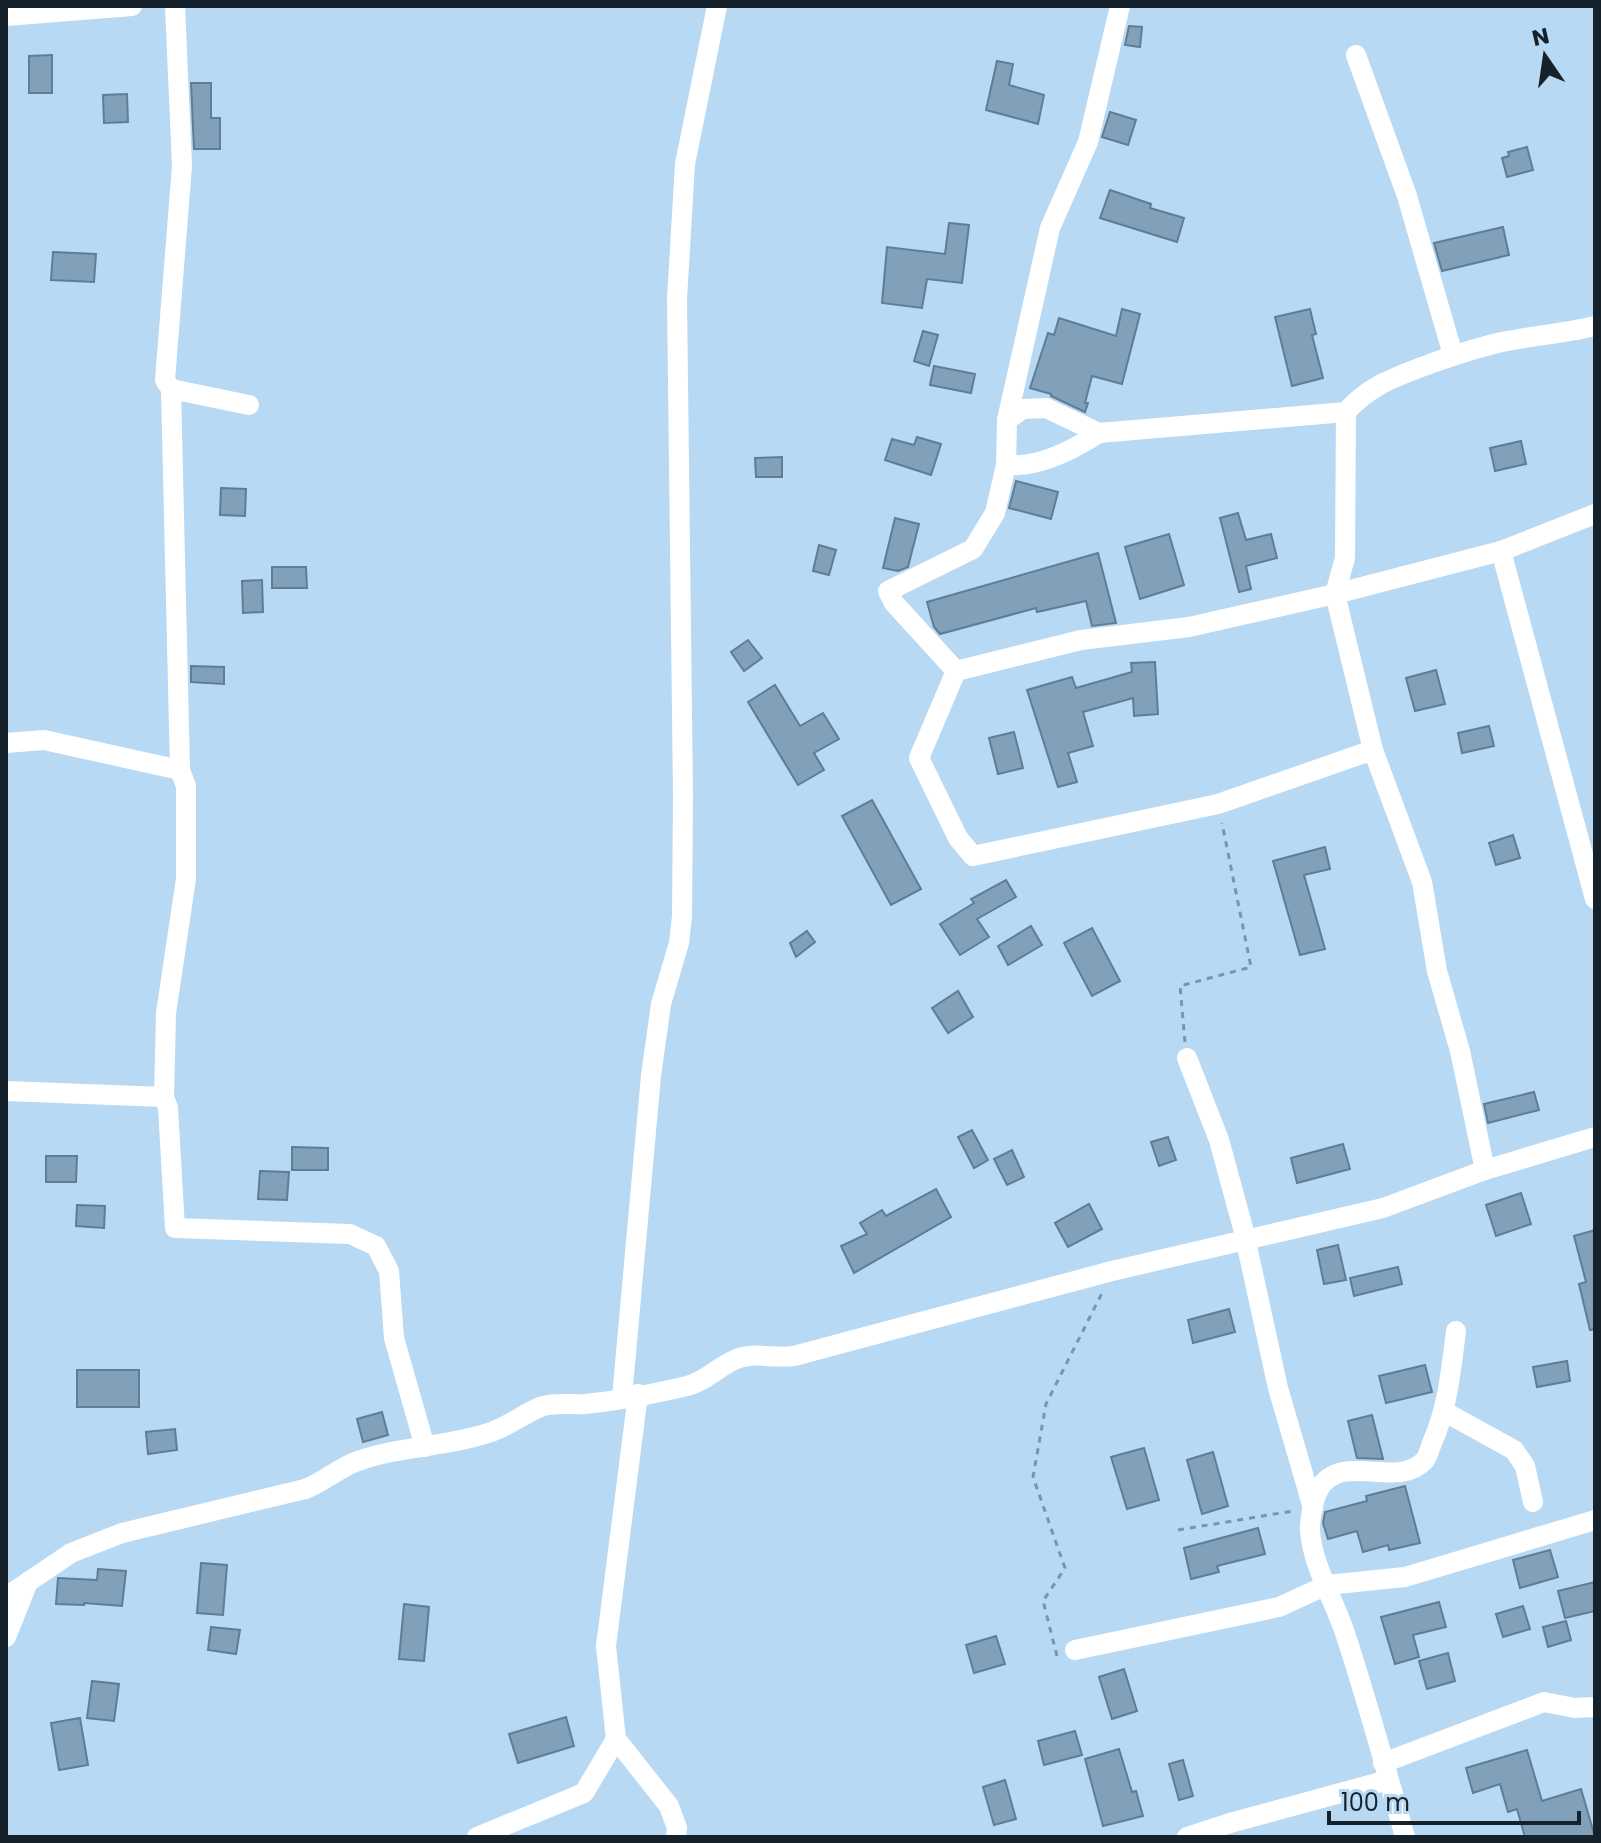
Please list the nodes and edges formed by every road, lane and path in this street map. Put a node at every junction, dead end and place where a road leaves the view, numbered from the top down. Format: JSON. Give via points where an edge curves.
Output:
{"nodes":[{"id":1,"x":132,"y":6,"type":"edge"},
{"id":2,"x":175,"y":6,"type":"edge"},
{"id":3,"x":717,"y":6,"type":"edge"},
{"id":4,"x":1120,"y":6,"type":"edge"},
{"id":5,"x":6,"y":16,"type":"edge"},
{"id":6,"x":1356,"y":55,"type":"dead end"},
{"id":7,"x":1595,"y":326,"type":"edge"},
{"id":8,"x":1453,"y":355,"type":"junction"},
{"id":9,"x":171,"y":389,"type":"junction"},
{"id":10,"x":249,"y":405,"type":"dead end"},
{"id":11,"x":1346,"y":412,"type":"junction"},
{"id":12,"x":1007,"y":420,"type":"junction"},
{"id":13,"x":1099,"y":433,"type":"junction"},
{"id":14,"x":1006,"y":465,"type":"junction"},
{"id":15,"x":1595,"y":514,"type":"edge"},
{"id":16,"x":1501,"y":551,"type":"junction"},
{"id":17,"x":1335,"y":594,"type":"junction"},
{"id":18,"x":956,"y":671,"type":"junction"},
{"id":19,"x":6,"y":743,"type":"edge"},
{"id":20,"x":1373,"y":750,"type":"junction"},
{"id":21,"x":180,"y":770,"type":"junction"},
{"id":22,"x":1218,"y":804,"type":"junction"},
{"id":23,"x":1595,"y":899,"type":"edge"},
{"id":24,"x":1187,"y":1058,"type":"joint"},
{"id":25,"x":6,"y":1091,"type":"edge"},
{"id":26,"x":164,"y":1097,"type":"junction"},
{"id":27,"x":1595,"y":1137,"type":"edge"},
{"id":28,"x":1485,"y":1170,"type":"junction"},
{"id":29,"x":1244,"y":1240,"type":"junction"},
{"id":30,"x":1112,"y":1271,"type":"junction"},
{"id":31,"x":1456,"y":1331,"type":"dead end"},
{"id":32,"x":630,"y":1396,"type":"junction"},
{"id":33,"x":1445,"y":1412,"type":"junction"},
{"id":34,"x":425,"y":1447,"type":"junction"},
{"id":35,"x":1533,"y":1502,"type":"dead end"},
{"id":36,"x":1313,"y":1508,"type":"junction"},
{"id":37,"x":1595,"y":1520,"type":"edge"},
{"id":38,"x":1178,"y":1530,"type":"dead end"},
{"id":39,"x":28,"y":1582,"type":"junction"},
{"id":40,"x":1327,"y":1585,"type":"junction"},
{"id":41,"x":6,"y":1597,"type":"edge"},
{"id":42,"x":6,"y":1637,"type":"edge"},
{"id":43,"x":1075,"y":1650,"type":"joint"},
{"id":44,"x":1595,"y":1707,"type":"edge"},
{"id":45,"x":616,"y":1739,"type":"junction"},
{"id":46,"x":1386,"y":1772,"type":"junction"},
{"id":47,"x":497,"y":1832,"type":"edge"},
{"id":48,"x":477,"y":1837,"type":"edge"},
{"id":49,"x":676,"y":1837,"type":"edge"},
{"id":50,"x":1187,"y":1837,"type":"edge"},
{"id":51,"x":1405,"y":1837,"type":"edge"}],
"edges":[{"from":1,"to":5,"type":"street"},
{"from":2,"to":9,"type":"street","via":[[182,166],[164,368]]},
{"from":3,"to":32,"type":"street","via":[[685,164],[677,299],[682,916],[651,1076]]},
{"from":4,"to":12,"type":"street","via":[[1088,142],[1050,228]]},
{"from":6,"to":8,"type":"street","via":[[1407,196]]},
{"from":7,"to":8,"type":"street"},
{"from":8,"to":11,"type":"street","via":[[1382,381]]},
{"from":9,"to":10,"type":"street"},
{"from":9,"to":21,"type":"street"},
{"from":11,"to":13,"type":"street"},
{"from":11,"to":17,"type":"street","via":[[1345,558]]},
{"from":12,"to":13,"type":"street","via":[[1023,409],[1046,408]]},
{"from":12,"to":14,"type":"street"},
{"from":13,"to":14,"type":"street","via":[[1021,466]]},
{"from":14,"to":18,"type":"street","via":[[995,513],[973,549],[888,591]]},
{"from":15,"to":16,"type":"street"},
{"from":16,"to":17,"type":"street"},
{"from":16,"to":23,"type":"street"},
{"from":17,"to":18,"type":"street","via":[[1189,627],[1081,640]]},
{"from":17,"to":20,"type":"street"},
{"from":18,"to":22,"type":"street","via":[[919,758],[958,838],[973,856]]},
{"from":19,"to":21,"type":"street","via":[[44,740]]},
{"from":20,"to":22,"type":"street"},
{"from":20,"to":28,"type":"street","via":[[1422,882],[1437,971]]},
{"from":21,"to":26,"type":"street","via":[[186,786],[186,879],[166,1013]]},
{"from":22,"to":24,"type":"path","via":[[1251,967],[1180,986]]},
{"from":24,"to":29,"type":"street","via":[[1219,1140]]},
{"from":25,"to":26,"type":"street"},
{"from":26,"to":34,"type":"street","via":[[175,1228],[350,1234],[376,1246],[389,1271],[394,1338]]},
{"from":27,"to":28,"type":"street"},
{"from":28,"to":29,"type":"street","via":[[1383,1208]]},
{"from":29,"to":30,"type":"street"},
{"from":29,"to":36,"type":"street"},
{"from":30,"to":32,"type":"street","via":[[794,1356],[734,1360],[704,1381]]},
{"from":30,"to":43,"type":"path","via":[[1046,1404],[1033,1477],[1065,1568],[1043,1601],[1056,1656]]},
{"from":31,"to":33,"type":"street"},
{"from":32,"to":34,"type":"street","via":[[544,1406],[505,1427]]},
{"from":32,"to":45,"type":"street","via":[[606,1646]]},
{"from":33,"to":35,"type":"street","via":[[1514,1450],[1525,1466]]},
{"from":33,"to":36,"type":"street","via":[[1425,1459],[1410,1469],[1335,1473],[1320,1488]]},
{"from":34,"to":39,"type":"street","via":[[361,1460],[305,1489],[122,1533],[71,1553]]},
{"from":36,"to":38,"type":"path"},
{"from":36,"to":40,"type":"street","via":[[1310,1530]]},
{"from":37,"to":40,"type":"street","via":[[1405,1577]]},
{"from":39,"to":41,"type":"street"},
{"from":39,"to":42,"type":"street"},
{"from":40,"to":43,"type":"street","via":[[1279,1607]]},
{"from":40,"to":46,"type":"street"},
{"from":44,"to":46,"type":"street","via":[[1544,1702]]},
{"from":45,"to":47,"type":"street","via":[[584,1793]]},
{"from":45,"to":49,"type":"street","via":[[669,1806]]},
{"from":46,"to":50,"type":"street"},
{"from":46,"to":51,"type":"street"},
{"from":47,"to":48,"type":"street"}]}
